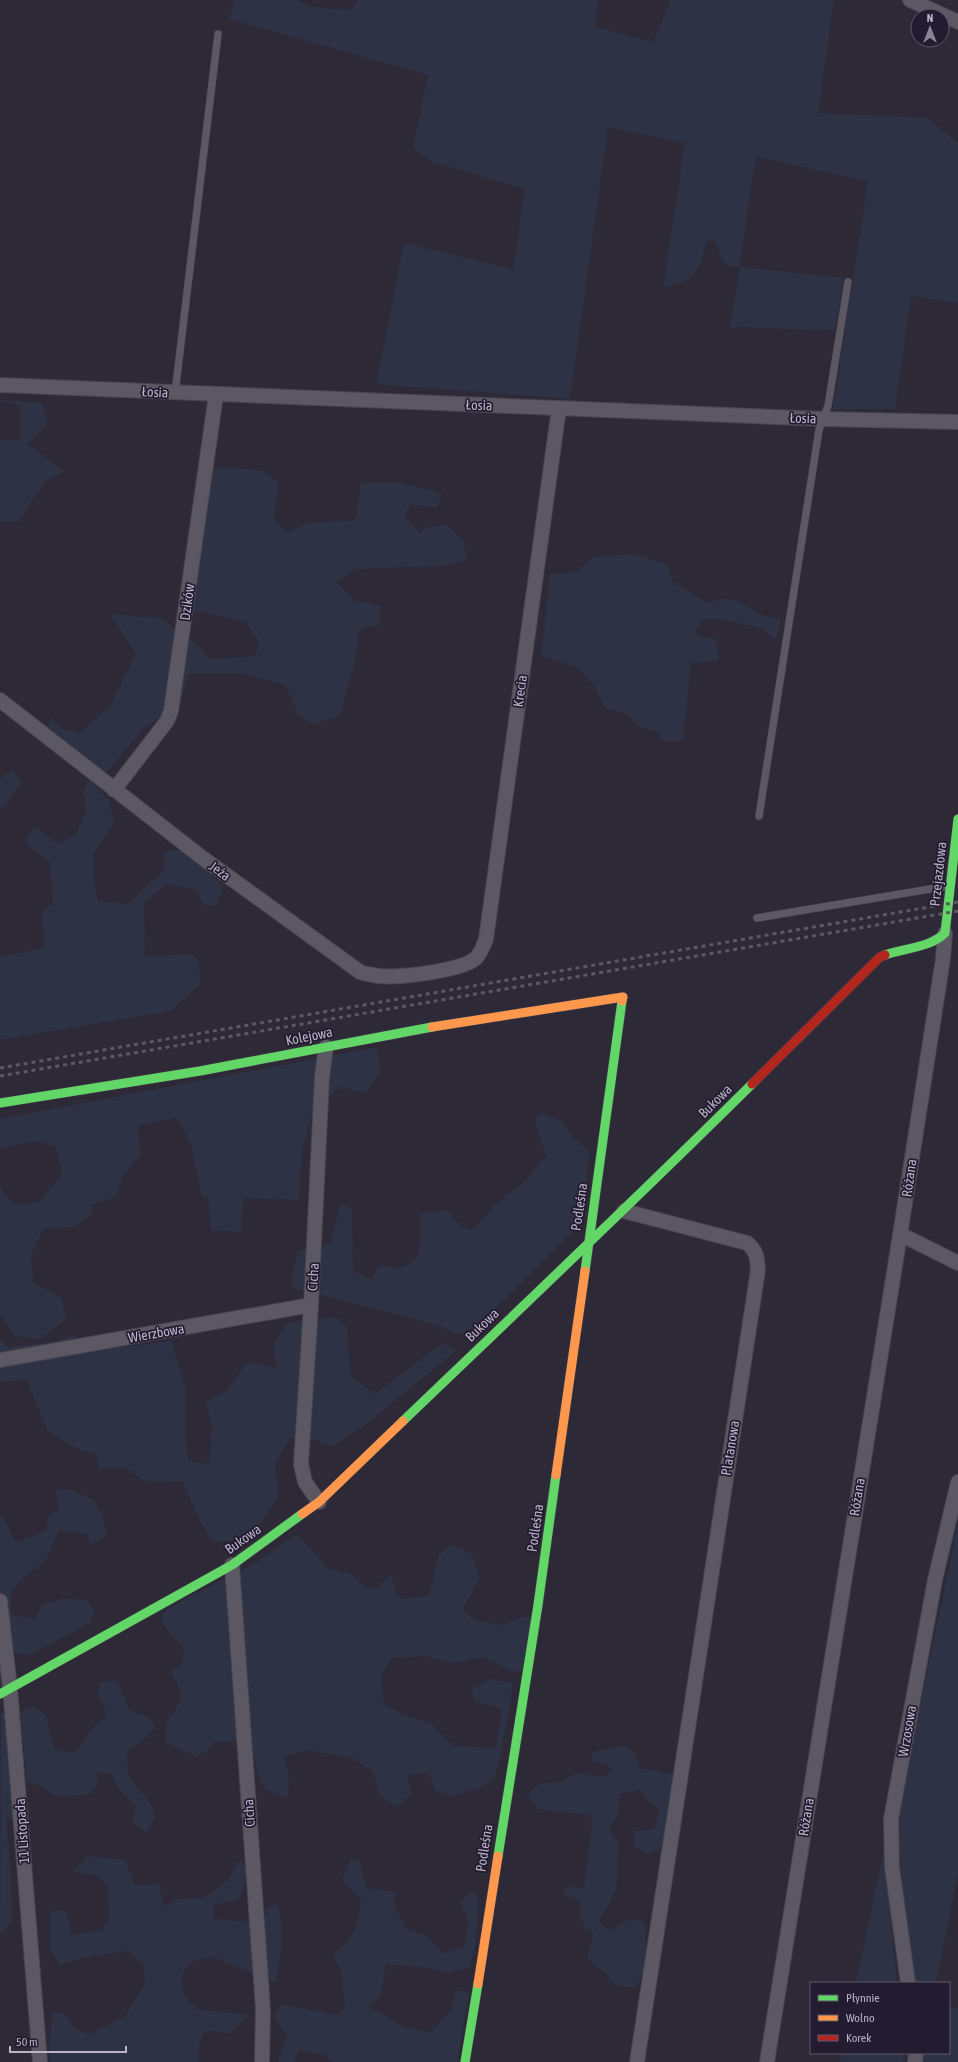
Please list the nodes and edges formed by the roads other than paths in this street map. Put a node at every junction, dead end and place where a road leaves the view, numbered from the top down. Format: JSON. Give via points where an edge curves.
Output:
{"nodes":[{"id":1,"x":913,"y":0,"type":"edge"},
{"id":2,"x":958,"y":22,"type":"edge"},
{"id":3,"x":218,"y":34,"type":"dead end"},
{"id":4,"x":848,"y":282,"type":"dead end"},
{"id":5,"x":0,"y":385,"type":"edge"},
{"id":6,"x":175,"y":393,"type":"junction"},
{"id":7,"x":216,"y":395,"type":"junction"},
{"id":8,"x":559,"y":408,"type":"junction"},
{"id":9,"x":823,"y":419,"type":"junction"},
{"id":10,"x":958,"y":422,"type":"edge"},
{"id":11,"x":0,"y":700,"type":"edge"},
{"id":12,"x":114,"y":790,"type":"junction"},
{"id":13,"x":759,"y":816,"type":"dead end"},
{"id":14,"x":958,"y":819,"type":"edge"},
{"id":15,"x":951,"y":887,"type":"junction"},
{"id":16,"x":757,"y":918,"type":"dead end"},
{"id":17,"x":945,"y":933,"type":"junction"},
{"id":18,"x":464,"y":965,"type":"joint"},
{"id":19,"x":623,"y":997,"type":"joint"},
{"id":20,"x":326,"y":1047,"type":"junction"},
{"id":21,"x":0,"y":1104,"type":"edge"},
{"id":22,"x":624,"y":1211,"type":"junction"},
{"id":23,"x":900,"y":1235,"type":"junction"},
{"id":24,"x":588,"y":1243,"type":"junction"},
{"id":25,"x":958,"y":1263,"type":"edge"},
{"id":26,"x":311,"y":1306,"type":"junction"},
{"id":27,"x":0,"y":1360,"type":"edge"},
{"id":28,"x":958,"y":1482,"type":"edge"},
{"id":29,"x":319,"y":1502,"type":"junction"},
{"id":30,"x":232,"y":1565,"type":"junction"},
{"id":31,"x":0,"y":1601,"type":"edge"},
{"id":32,"x":5,"y":1691,"type":"edge"},
{"id":33,"x":908,"y":1982,"type":"edge"},
{"id":34,"x":40,"y":2062,"type":"edge"},
{"id":35,"x":262,"y":2062,"type":"edge"},
{"id":36,"x":465,"y":2062,"type":"edge"},
{"id":37,"x":637,"y":2062,"type":"edge"},
{"id":38,"x":767,"y":2062,"type":"edge"}],
"edges":[{"from":1,"to":2,"type":"street"},
{"from":3,"to":6,"type":"lane"},
{"from":4,"to":9,"type":"lane","via":[[828,406]]},
{"from":5,"to":6,"type":"street","name":"Łosia"},
{"from":6,"to":7,"type":"street","name":"Łosia"},
{"from":7,"to":8,"type":"street","name":"Łosia"},
{"from":7,"to":12,"type":"street","name":"Dzików","via":[[171,711],[167,721]]},
{"from":8,"to":9,"type":"street","name":"Łosia"},
{"from":8,"to":18,"type":"street","name":"Krecia","via":[[486,939],[478,956]]},
{"from":9,"to":10,"type":"street","name":"Łosia"},
{"from":9,"to":13,"type":"lane","via":[[819,430]]},
{"from":11,"to":12,"type":"street","name":"Jeża"},
{"from":12,"to":18,"type":"street","name":"Jeża","via":[[204,860],[360,972],[380,976],[405,975]]},
{"from":14,"to":15,"type":"street","name":"Przejazdowa"},
{"from":15,"to":16,"type":"lane"},
{"from":15,"to":17,"type":"street","name":"Przejazdowa"},
{"from":17,"to":22,"type":"street","name":"Bukowa","via":[[941,938],[928,944],[899,949],[880,957]]},
{"from":17,"to":23,"type":"street","name":"Różana"},
{"from":19,"to":20,"type":"street","name":"Kolejowa","via":[[436,1026]]},
{"from":19,"to":24,"type":"street","name":"Podleśna"},
{"from":20,"to":21,"type":"street","name":"Kolejowa"},
{"from":20,"to":26,"type":"street","name":"Cicha","via":[[322,1077]]},
{"from":22,"to":24,"type":"street","name":"Bukowa"},
{"from":22,"to":37,"type":"street","name":"Platanowa","via":[[747,1243],[754,1248],[757,1255],[758,1270]]},
{"from":23,"to":25,"type":"street"},
{"from":23,"to":38,"type":"street","name":"Różana"},
{"from":24,"to":29,"type":"street","name":"Bukowa"},
{"from":24,"to":36,"type":"street","name":"Podleśna","via":[[538,1605]]},
{"from":26,"to":27,"type":"street","name":"Wierzbowa"},
{"from":26,"to":29,"type":"street","name":"Cicha","via":[[301,1464],[304,1482]]},
{"from":28,"to":33,"type":"street","name":"Wrzosowa","via":[[935,1580],[891,1819],[892,1867]]},
{"from":29,"to":30,"type":"street","name":"Bukowa"},
{"from":30,"to":32,"type":"street","name":"Bukowa"},
{"from":30,"to":35,"type":"street","name":"Cicha","via":[[263,2009]]},
{"from":31,"to":32,"type":"street","name":"11 Listopada"},
{"from":32,"to":34,"type":"street","name":"11 Listopada"}]}
